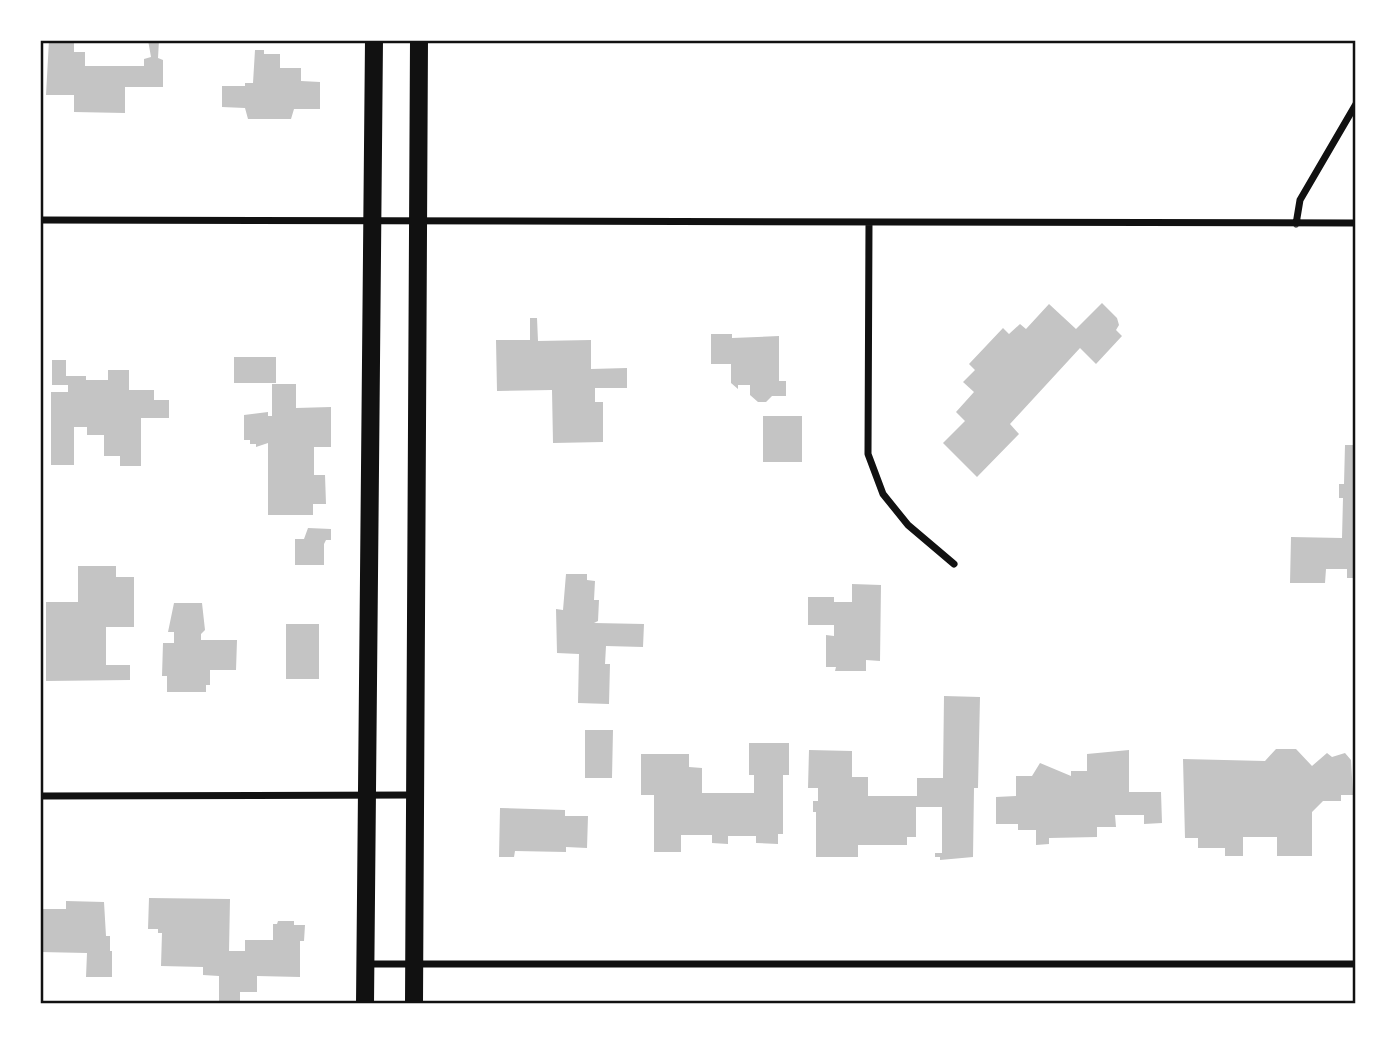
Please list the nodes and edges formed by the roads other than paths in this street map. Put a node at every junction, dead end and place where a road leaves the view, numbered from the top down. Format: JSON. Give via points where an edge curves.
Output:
{"nodes":[{"id":1,"x":374,"y":40,"type":"edge"},
{"id":2,"x":419,"y":40,"type":"edge"},
{"id":3,"x":1356,"y":104,"type":"edge"},
{"id":4,"x":418,"y":219,"type":"junction"},
{"id":5,"x":40,"y":220,"type":"edge"},
{"id":6,"x":372,"y":221,"type":"junction"},
{"id":7,"x":869,"y":223,"type":"junction"},
{"id":8,"x":1356,"y":223,"type":"edge"},
{"id":9,"x":1296,"y":224,"type":"junction"},
{"id":10,"x":954,"y":564,"type":"dead end"},
{"id":11,"x":412,"y":795,"type":"junction"},
{"id":12,"x":40,"y":796,"type":"edge"},
{"id":13,"x":367,"y":796,"type":"junction"},
{"id":14,"x":366,"y":964,"type":"junction"},
{"id":15,"x":414,"y":964,"type":"junction"},
{"id":16,"x":1356,"y":964,"type":"edge"},
{"id":17,"x":365,"y":1004,"type":"edge"},
{"id":18,"x":414,"y":1004,"type":"edge"}],
"edges":[{"from":1,"to":6,"type":"main road"},
{"from":2,"to":4,"type":"main road"},
{"from":3,"to":9,"type":"street","via":[[1300,200]]},
{"from":4,"to":6,"type":"street"},
{"from":4,"to":7,"type":"street"},
{"from":4,"to":11,"type":"main road"},
{"from":5,"to":6,"type":"street"},
{"from":6,"to":13,"type":"main road"},
{"from":7,"to":9,"type":"street"},
{"from":7,"to":10,"type":"street","via":[[868,454],[883,494],[908,525]]},
{"from":8,"to":9,"type":"street"},
{"from":11,"to":13,"type":"street"},
{"from":11,"to":15,"type":"main road"},
{"from":12,"to":13,"type":"street"},
{"from":13,"to":14,"type":"main road"},
{"from":14,"to":15,"type":"street"},
{"from":14,"to":17,"type":"main road"},
{"from":15,"to":16,"type":"street"},
{"from":15,"to":18,"type":"main road"}]}
